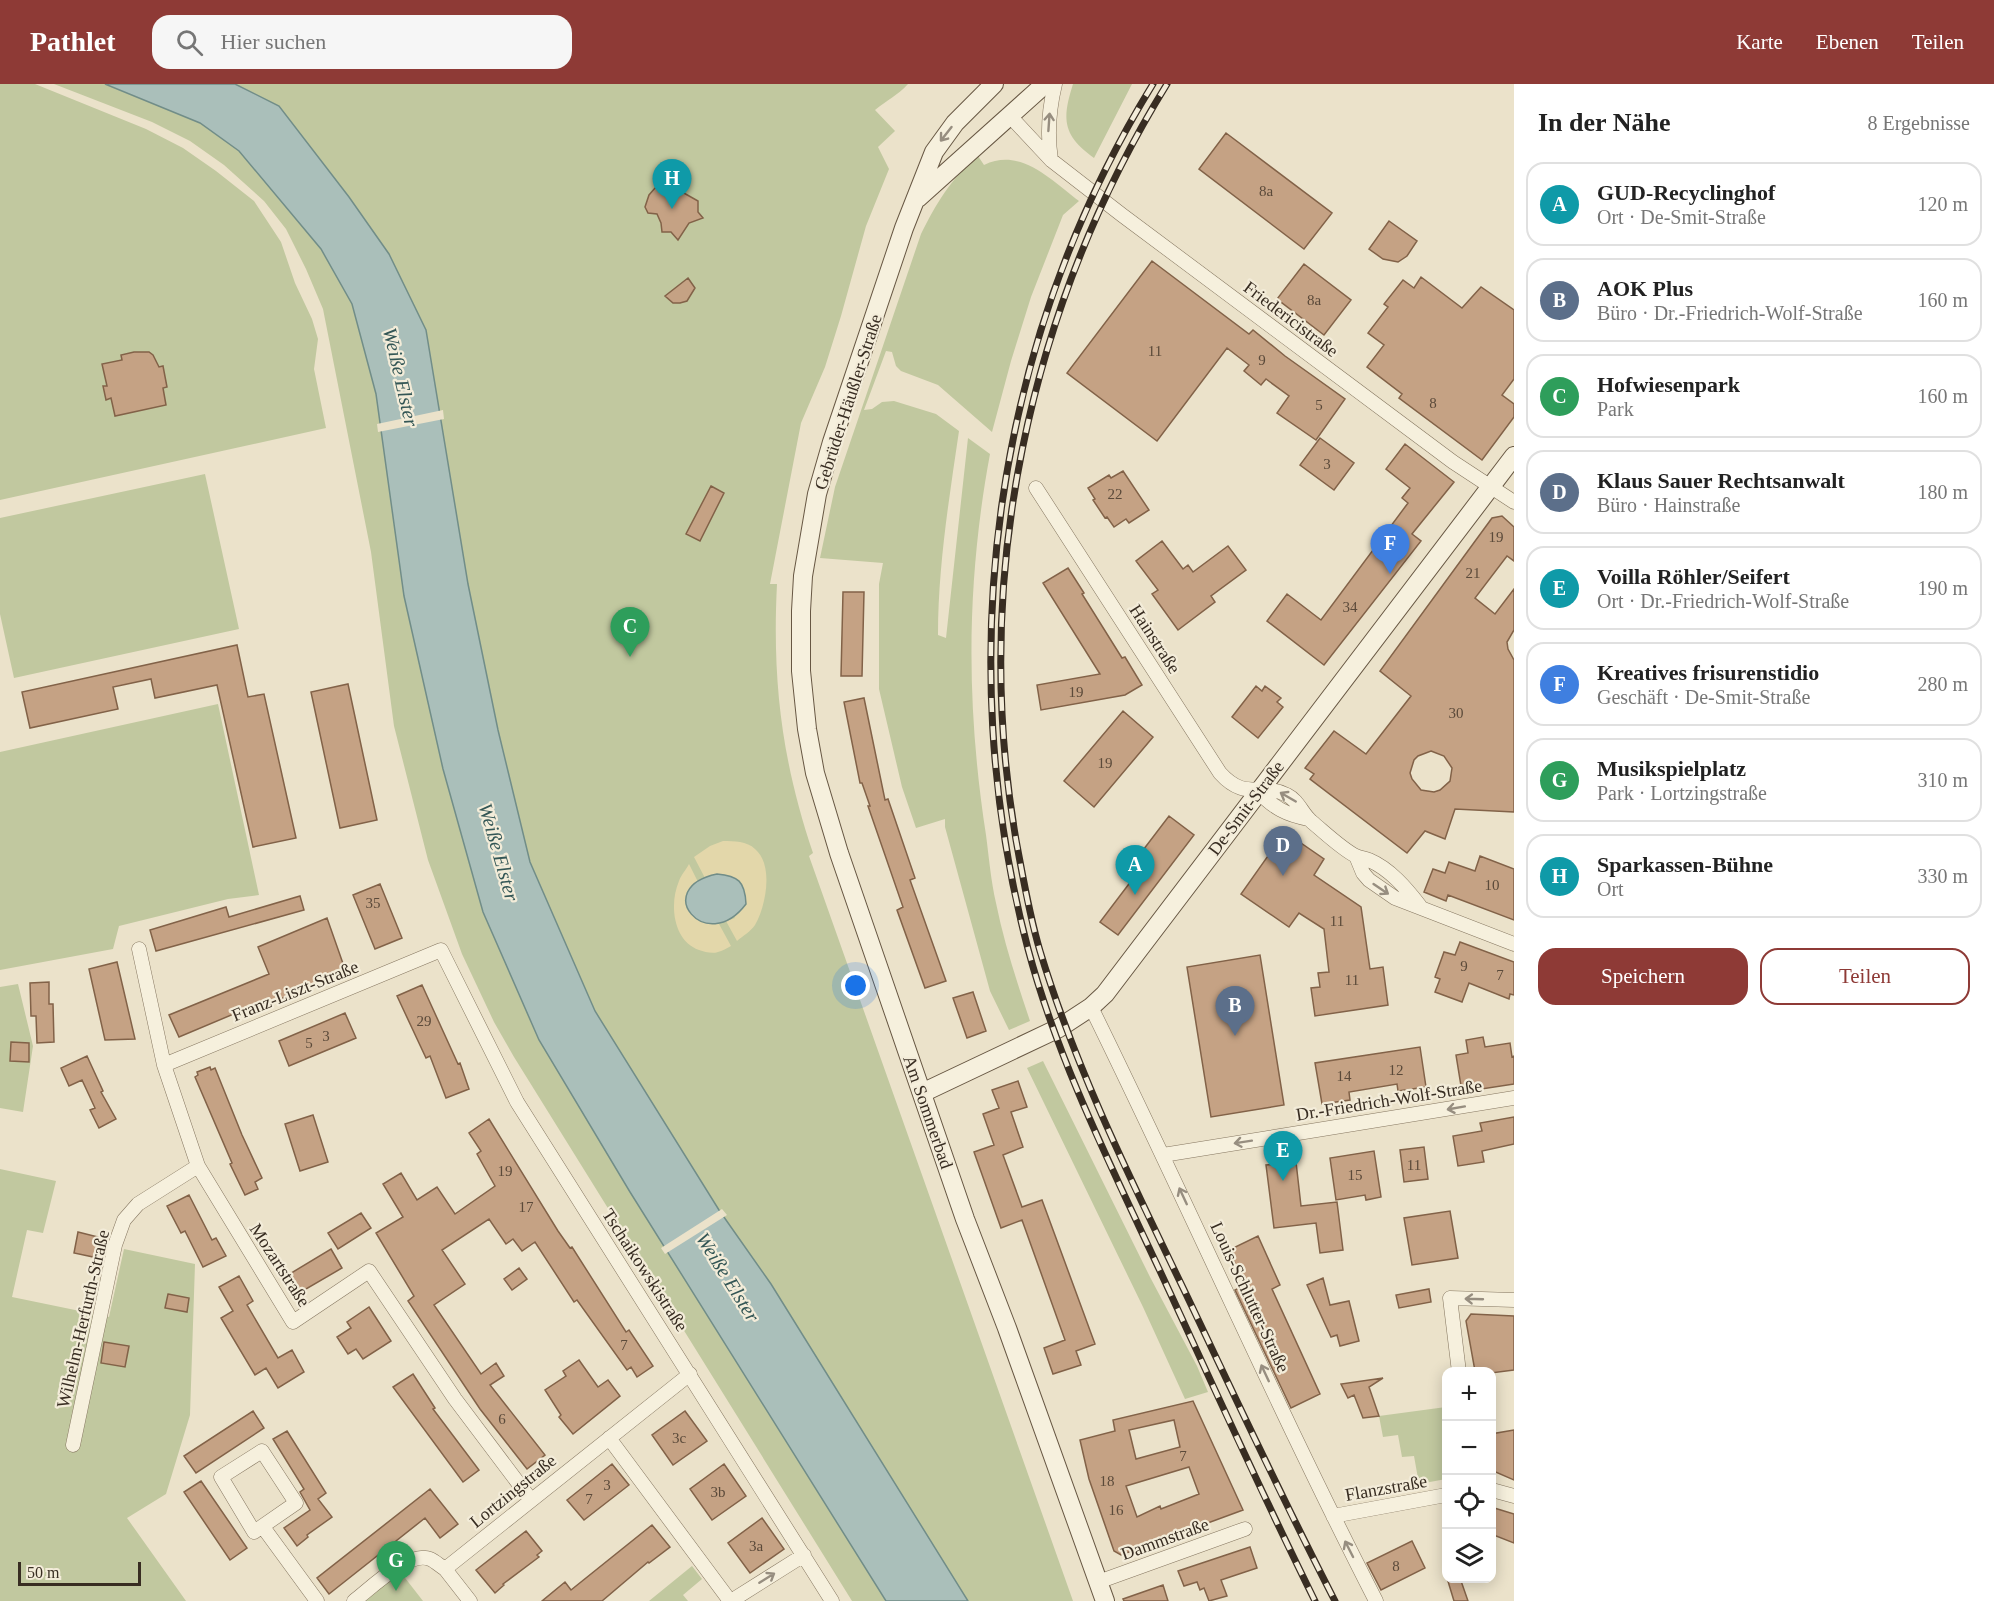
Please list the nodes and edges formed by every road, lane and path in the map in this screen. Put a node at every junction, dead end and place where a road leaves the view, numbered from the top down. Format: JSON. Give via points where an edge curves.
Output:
{"nodes":[{"id":1,"x":1045,"y":84,"type":"edge"},
{"id":2,"x":1055,"y":84,"type":"edge"},
{"id":3,"x":990,"y":88,"type":"edge"},
{"id":4,"x":1009,"y":115,"type":"junction"},
{"id":5,"x":1051,"y":160,"type":"junction"},
{"id":6,"x":916,"y":199,"type":"junction"},
{"id":7,"x":1514,"y":456,"type":"edge"},
{"id":8,"x":1491,"y":486,"type":"junction"},
{"id":9,"x":1036,"y":488,"type":"dead end"},
{"id":10,"x":1514,"y":502,"type":"edge"},
{"id":11,"x":801,"y":611,"type":"joint"},
{"id":12,"x":1258,"y":791,"type":"junction"},
{"id":13,"x":1514,"y":944,"type":"edge"},
{"id":14,"x":139,"y":949,"type":"dead end"},
{"id":15,"x":441,"y":950,"type":"joint"},
{"id":16,"x":1091,"y":1007,"type":"junction"},
{"id":17,"x":164,"y":1065,"type":"junction"},
{"id":18,"x":922,"y":1093,"type":"junction"},
{"id":19,"x":1514,"y":1098,"type":"edge"},
{"id":20,"x":1164,"y":1155,"type":"junction"},
{"id":21,"x":198,"y":1166,"type":"junction"},
{"id":22,"x":1514,"y":1300,"type":"edge"},
{"id":23,"x":1459,"y":1367,"type":"edge"},
{"id":24,"x":690,"y":1374,"type":"junction"},
{"id":25,"x":609,"y":1438,"type":"junction"},
{"id":26,"x":73,"y":1445,"type":"dead end"},
{"id":27,"x":1496,"y":1491,"type":"edge"},
{"id":28,"x":1442,"y":1496,"type":"edge"},
{"id":29,"x":1514,"y":1496,"type":"edge"},
{"id":30,"x":531,"y":1500,"type":"junction"},
{"id":31,"x":1332,"y":1516,"type":"junction"},
{"id":32,"x":262,"y":1527,"type":"junction"},
{"id":33,"x":1245,"y":1529,"type":"dead end"},
{"id":34,"x":804,"y":1555,"type":"junction"},
{"id":35,"x":445,"y":1569,"type":"junction"},
{"id":36,"x":1098,"y":1582,"type":"junction"},
{"id":37,"x":317,"y":1601,"type":"edge"},
{"id":38,"x":354,"y":1601,"type":"edge"},
{"id":39,"x":470,"y":1601,"type":"edge"},
{"id":40,"x":730,"y":1601,"type":"edge"},
{"id":41,"x":832,"y":1601,"type":"edge"},
{"id":42,"x":1105,"y":1601,"type":"edge"},
{"id":43,"x":1376,"y":1601,"type":"edge"}],
"edges":[{"from":1,"to":4,"type":"main road","name":"Gebrüder-Häußler-Straße"},
{"from":5,"to":2,"type":"street","one_way":true,"via":[[1048,139]]},
{"from":3,"to":4,"type":"main road"},
{"from":3,"to":6,"type":"main road","name":"Gebrüder-Häußler-Straße","one_way":true,"via":[[942,139]]},
{"from":4,"to":5,"type":"street","name":"Friedericistraße"},
{"from":4,"to":6,"type":"main road","name":"Gebrüder-Häußler-Straße"},
{"from":5,"to":8,"type":"street","name":"Friedericistraße","via":[[1444,456]]},
{"from":6,"to":11,"type":"main road","name":"Gebrüder-Häußler-Straße","via":[[817,494]]},
{"from":7,"to":8,"type":"main road","name":"De-Smit-Straße"},
{"from":8,"to":10,"type":"street","name":"Friedericistraße"},
{"from":8,"to":12,"type":"main road","name":"De-Smit-Straße"},
{"from":9,"to":12,"type":"street","name":"Hainstraße","via":[[1220,773],[1237,788]]},
{"from":11,"to":18,"type":"main road","name":"Am Sommerbad","via":[[801,671],[816,773],[839,853]]},
{"from":12,"to":13,"type":"street","name":"Hainstraße","via":[[1284,813],[1309,819],[1356,856],[1369,880],[1395,898]]},
{"from":12,"to":16,"type":"main road","name":"De-Smit-Straße","via":[[1134,957]]},
{"from":14,"to":17,"type":"street","name":"Mozartstraße"},
{"from":15,"to":17,"type":"street","name":"Franz-Liszt-Straße"},
{"from":15,"to":24,"type":"street","name":"Tschaikowskistraße","via":[[517,1102]]},
{"from":16,"to":18,"type":"main road","name":"De-Smit-Straße","via":[[1048,1033]]},
{"from":16,"to":20,"type":"street","name":"Louis-Schlutter-Straße"},
{"from":17,"to":21,"type":"street","name":"Mozartstraße"},
{"from":18,"to":36,"type":"main road","name":"Am Sommerbad"},
{"from":19,"to":20,"type":"street","name":"Dr.-Friedrich-Wolf-Straße","one_way":true},
{"from":31,"to":20,"type":"street","name":"Louis-Schlutter-Straße","one_way":true},
{"from":21,"to":26,"type":"street","name":"Wilhelm-Herfurth-Straße","via":[[138,1204],[124,1220],[115,1245]]},
{"from":21,"to":30,"type":"street","name":"Mozartstraße","via":[[293,1322],[369,1271],[455,1399]]},
{"from":22,"to":23,"type":"street","one_way":true,"via":[[1450,1298]]},
{"from":24,"to":25,"type":"street","name":"Lortzingstraße"},
{"from":24,"to":34,"type":"street","name":"Tschaikowskistraße"},
{"from":25,"to":30,"type":"street","name":"Lortzingstraße"},
{"from":25,"to":40,"type":"street"},
{"from":27,"to":29,"type":"street"},
{"from":28,"to":31,"type":"street","name":"Flanzstraße"},
{"from":30,"to":35,"type":"street","name":"Lortzingstraße"},
{"from":43,"to":31,"type":"street","name":"Louis-Schlutter-Straße","one_way":true},
{"from":32,"to":32,"type":"street","via":[[254,1532],[221,1477],[262,1451],[296,1503]]},
{"from":32,"to":37,"type":"street"},
{"from":33,"to":36,"type":"street","name":"Dammstraße"},
{"from":40,"to":34,"type":"street","one_way":true},
{"from":34,"to":41,"type":"street","name":"Tschaikowskistraße"},
{"from":35,"to":38,"type":"street","via":[[428,1558],[414,1557]]},
{"from":35,"to":39,"type":"street"},
{"from":36,"to":42,"type":"main road","name":"Am Sommerbad"}]}
